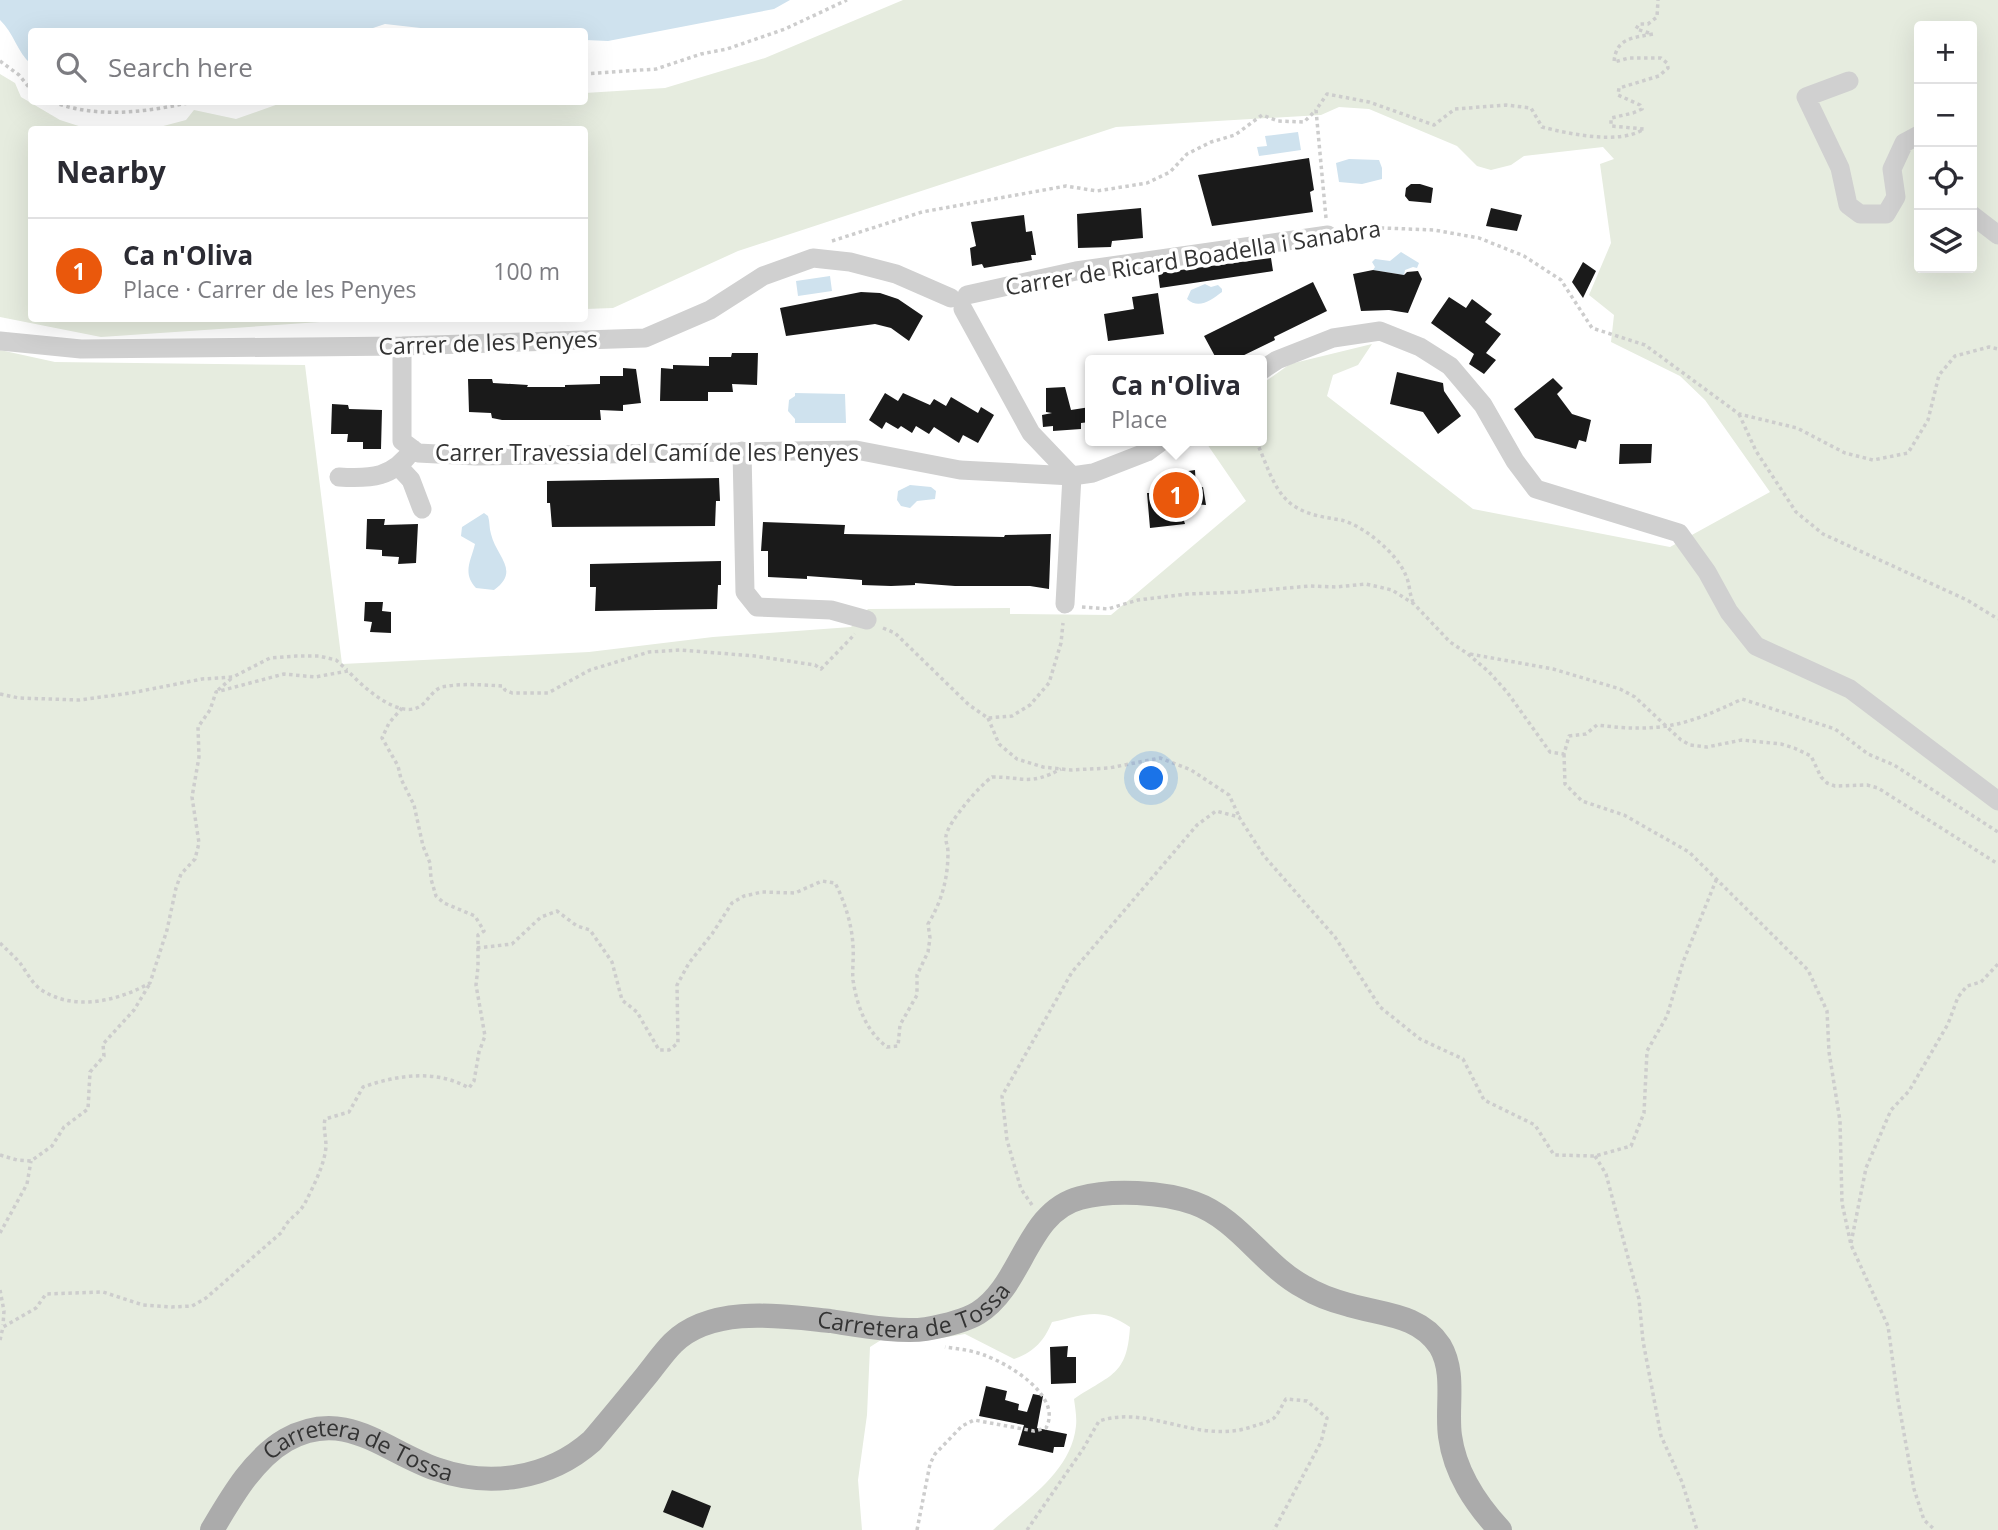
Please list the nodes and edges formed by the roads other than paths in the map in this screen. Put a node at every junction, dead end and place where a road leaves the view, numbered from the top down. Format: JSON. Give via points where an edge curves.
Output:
{"nodes":[{"id":1,"x":1849,"y":81,"type":"dead end"},
{"id":2,"x":1914,"y":138,"type":"edge"},
{"id":3,"x":1977,"y":219,"type":"edge"},
{"id":4,"x":1328,"y":235,"type":"road end"},
{"id":5,"x":1998,"y":235,"type":"edge"},
{"id":6,"x":960,"y":301,"type":"junction"},
{"id":7,"x":0,"y":341,"type":"edge"},
{"id":8,"x":401,"y":346,"type":"junction"},
{"id":9,"x":1267,"y":367,"type":"edge"},
{"id":10,"x":1155,"y":446,"type":"edge"},
{"id":11,"x":413,"y":449,"type":"junction"},
{"id":12,"x":742,"y":451,"type":"junction"},
{"id":13,"x":398,"y":466,"type":"junction"},
{"id":14,"x":1072,"y":476,"type":"junction"},
{"id":15,"x":339,"y":477,"type":"dead end"},
{"id":16,"x":422,"y":509,"type":"dead end"},
{"id":17,"x":1065,"y":604,"type":"road end"},
{"id":18,"x":867,"y":620,"type":"road end"},
{"id":19,"x":1998,"y":801,"type":"edge"},
{"id":20,"x":212,"y":1530,"type":"edge"},
{"id":21,"x":1500,"y":1530,"type":"edge"}],
"edges":[{"from":1,"to":2,"type":"street","via":[[1806,97],[1840,168],[1848,205],[1860,214],[1886,214],[1896,197],[1892,169],[1904,143]]},
{"from":3,"to":5,"type":"street"},
{"from":4,"to":6,"type":"street","name":"Carrer de Ricard Boadella i Sanabra","via":[[1076,271],[982,290]]},
{"from":6,"to":8,"type":"street","name":"Carrer de les Penyes","via":[[896,274],[813,258],[763,276],[710,310],[645,338]]},
{"from":6,"to":14,"type":"street","via":[[1031,433]]},
{"from":7,"to":8,"type":"street","name":"Carrer de les Penyes","via":[[81,349]]},
{"from":8,"to":11,"type":"street","name":"Carrer Travessia del Camí de les Penyes","via":[[402,441]]},
{"from":9,"to":19,"type":"street","via":[[1333,338],[1380,331],[1420,347],[1450,366],[1483,405],[1536,489],[1679,533],[1756,646],[1850,689]]},
{"from":10,"to":14,"type":"street","via":[[1093,473]]},
{"from":11,"to":12,"type":"street","name":"Carrer Travessia del Camí de les Penyes","via":[[476,456]]},
{"from":11,"to":13,"type":"street"},
{"from":12,"to":14,"type":"street","name":"Carrer Travessia del Camí de les Penyes","via":[[856,450],[960,470]]},
{"from":12,"to":18,"type":"street","via":[[745,592],[757,607],[831,610]]},
{"from":13,"to":15,"type":"street","via":[[387,474],[364,479]]},
{"from":13,"to":16,"type":"street","via":[[411,480]]},
{"from":14,"to":17,"type":"street"},
{"from":20,"to":21,"type":"main road","name":"Carretera de Tossa","via":[[261,1461],[286,1440],[313,1430],[351,1429],[436,1469],[472,1478],[519,1477],[565,1462],[580,1452],[674,1341],[699,1327],[724,1319],[766,1316],[922,1330],[955,1323],[979,1312],[1008,1283],[1043,1223],[1060,1208],[1080,1198],[1116,1194],[1164,1195],[1195,1203],[1230,1224],[1304,1287],[1350,1306],[1384,1311],[1424,1329],[1446,1359],[1450,1436],[1462,1480]]}]}
